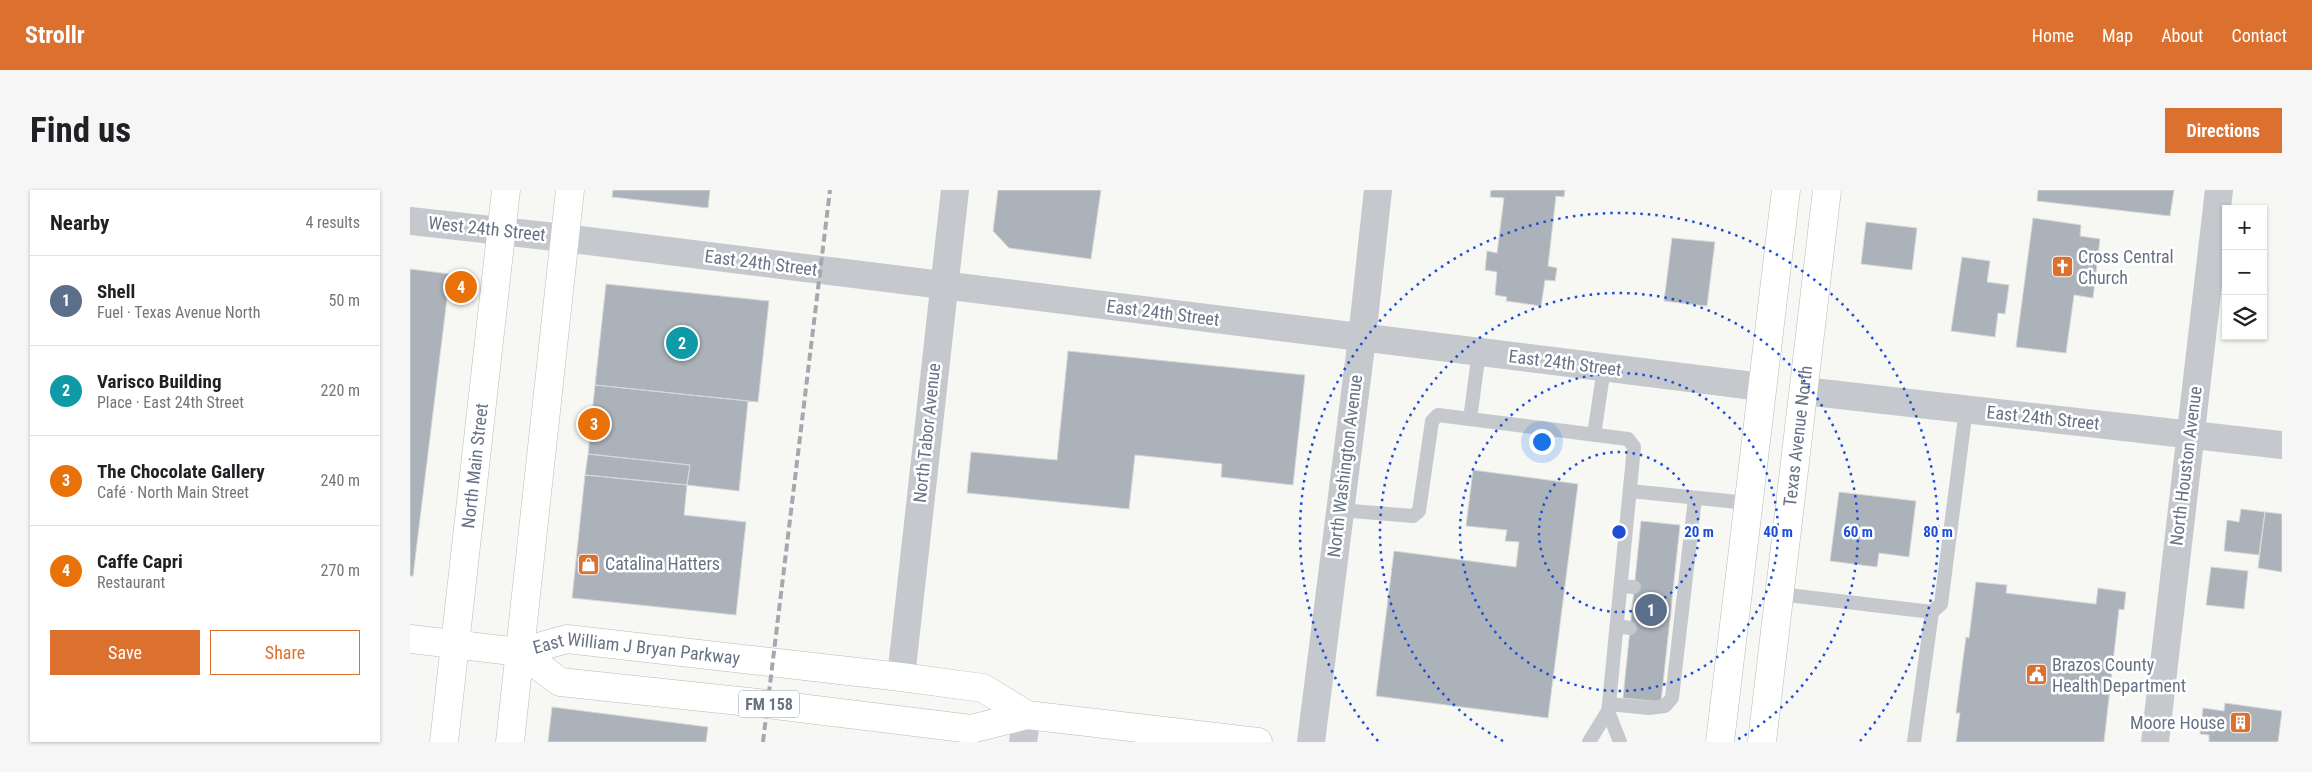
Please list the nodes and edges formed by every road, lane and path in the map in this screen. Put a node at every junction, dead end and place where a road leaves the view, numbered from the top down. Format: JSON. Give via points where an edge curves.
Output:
{"nodes":[{"id":1,"x":506,"y":190,"type":"edge"},
{"id":2,"x":570,"y":190,"type":"edge"},
{"id":3,"x":955,"y":190,"type":"edge"},
{"id":4,"x":1378,"y":190,"type":"edge"},
{"id":5,"x":1786,"y":190,"type":"edge"},
{"id":6,"x":1827,"y":190,"type":"edge"},
{"id":7,"x":2219,"y":190,"type":"edge"},
{"id":8,"x":410,"y":220,"type":"edge"},
{"id":9,"x":501,"y":232,"type":"junction"},
{"id":10,"x":564,"y":238,"type":"junction"},
{"id":11,"x":944,"y":285,"type":"junction"},
{"id":12,"x":1362,"y":338,"type":"junction"},
{"id":13,"x":1478,"y":352,"type":"junction"},
{"id":14,"x":1604,"y":368,"type":"junction"},
{"id":15,"x":1762,"y":387,"type":"junction"},
{"id":16,"x":1804,"y":391,"type":"junction"},
{"id":17,"x":1966,"y":409,"type":"junction"},
{"id":18,"x":1470,"y":419,"type":"junction"},
{"id":19,"x":2190,"y":434,"type":"junction"},
{"id":20,"x":1594,"y":435,"type":"junction"},
{"id":21,"x":2282,"y":445,"type":"edge"},
{"id":22,"x":1630,"y":491,"type":"junction"},
{"id":23,"x":1694,"y":498,"type":"junction"},
{"id":24,"x":1748,"y":503,"type":"junction"},
{"id":25,"x":1340,"y":510,"type":"junction"},
{"id":26,"x":1779,"y":594,"type":"junction"},
{"id":27,"x":1932,"y":612,"type":"junction"},
{"id":28,"x":410,"y":639,"type":"edge"},
{"id":29,"x":454,"y":644,"type":"junction"},
{"id":30,"x":520,"y":652,"type":"junction"},
{"id":31,"x":901,"y":677,"type":"junction"},
{"id":32,"x":1608,"y":708,"type":"junction"},
{"id":33,"x":1027,"y":715,"type":"junction"},
{"id":34,"x":444,"y":742,"type":"edge"},
{"id":35,"x":510,"y":742,"type":"edge"},
{"id":36,"x":1023,"y":742,"type":"edge"},
{"id":37,"x":1258,"y":742,"type":"edge"},
{"id":38,"x":1310,"y":742,"type":"edge"},
{"id":39,"x":1589,"y":742,"type":"edge"},
{"id":40,"x":1620,"y":742,"type":"edge"},
{"id":41,"x":1720,"y":742,"type":"edge"},
{"id":42,"x":1762,"y":742,"type":"edge"},
{"id":43,"x":1914,"y":742,"type":"edge"},
{"id":44,"x":2156,"y":742,"type":"edge"}],
"edges":[{"from":1,"to":9,"type":"main road","name":"North Main Street"},
{"from":2,"to":10,"type":"main road"},
{"from":3,"to":11,"type":"street","name":"North Tabor Avenue"},
{"from":4,"to":12,"type":"street","name":"North Washington Avenue"},
{"from":5,"to":15,"type":"main road"},
{"from":6,"to":16,"type":"main road","name":"Texas Avenue North"},
{"from":7,"to":19,"type":"street","name":"North Houston Avenue"},
{"from":8,"to":9,"type":"street","name":"West 24th Street"},
{"from":9,"to":10,"type":"street","name":"West 24th Street"},
{"from":9,"to":29,"type":"main road","name":"North Main Street"},
{"from":10,"to":11,"type":"street","name":"East 24th Street"},
{"from":10,"to":30,"type":"main road"},
{"from":11,"to":12,"type":"street","name":"East 24th Street"},
{"from":11,"to":31,"type":"street","name":"North Tabor Avenue"},
{"from":12,"to":13,"type":"street","name":"East 24th Street"},
{"from":12,"to":25,"type":"street","name":"North Washington Avenue"},
{"from":13,"to":14,"type":"street","name":"East 24th Street"},
{"from":13,"to":18,"type":"lane"},
{"from":14,"to":15,"type":"street","name":"East 24th Street"},
{"from":14,"to":20,"type":"lane"},
{"from":15,"to":24,"type":"main road"},
{"from":16,"to":17,"type":"street","name":"East 24th Street"},
{"from":16,"to":26,"type":"main road","name":"Texas Avenue North"},
{"from":17,"to":19,"type":"street","name":"East 24th Street"},
{"from":17,"to":27,"type":"lane","via":[[1942,604]]},
{"from":18,"to":20,"type":"lane"},
{"from":18,"to":25,"type":"lane","via":[[1438,415],[1432,421],[1419,510],[1413,516]]},
{"from":19,"to":21,"type":"street","name":"East 24th Street"},
{"from":19,"to":44,"type":"street","name":"North Houston Avenue"},
{"from":20,"to":22,"type":"lane","via":[[1628,439],[1634,446]]},
{"from":22,"to":23,"type":"lane"},
{"from":22,"to":32,"type":"lane","via":[[1631,551],[1624,627],[1619,669]]},
{"from":23,"to":24,"type":"lane"},
{"from":23,"to":32,"type":"lane","via":[[1682,556],[1669,673],[1672,698],[1665,706]]},
{"from":24,"to":41,"type":"main road"},
{"from":25,"to":38,"type":"street","name":"North Washington Avenue"},
{"from":26,"to":27,"type":"lane"},
{"from":26,"to":42,"type":"main road","name":"Texas Avenue North"},
{"from":27,"to":43,"type":"lane"},
{"from":28,"to":29,"type":"main road","number":"FM 158"},
{"from":29,"to":30,"type":"main road","number":"FM 158"},
{"from":29,"to":34,"type":"main road","name":"North Main Street"},
{"from":30,"to":31,"type":"main road","name":"East William J Bryan Parkway","number":"FM 158","via":[[567,639]]},
{"from":30,"to":33,"type":"main road","name":"East William J Bryan Parkway","number":"FM 158","via":[[560,682],[971,729]]},
{"from":30,"to":35,"type":"main road"},
{"from":31,"to":33,"type":"main road","name":"East William J Bryan Parkway","number":"FM 158","via":[[983,688]]},
{"from":32,"to":39,"type":"lane"},
{"from":32,"to":40,"type":"lane"},
{"from":33,"to":36,"type":"street"},
{"from":33,"to":37,"type":"main road","name":"East William J Bryan Parkway","number":"FM 158"}]}
